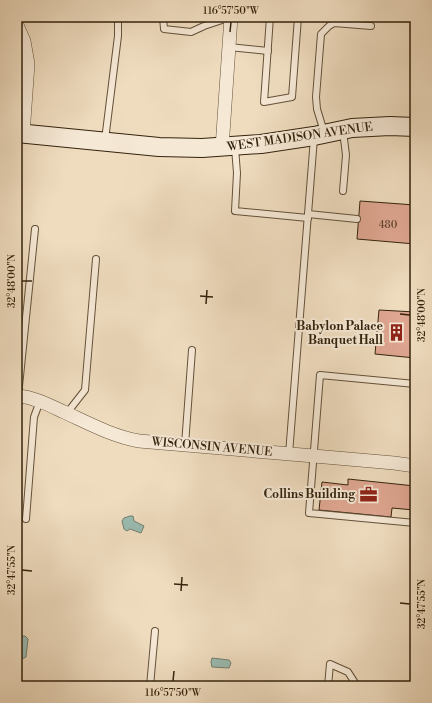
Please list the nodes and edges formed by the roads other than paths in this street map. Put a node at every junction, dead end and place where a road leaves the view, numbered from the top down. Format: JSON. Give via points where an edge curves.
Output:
{"nodes":[{"id":1,"x":116,"y":17,"type":"edge"},
{"id":2,"x":163,"y":17,"type":"edge"},
{"id":3,"x":231,"y":17,"type":"edge"},
{"id":4,"x":270,"y":17,"type":"edge"},
{"id":5,"x":298,"y":17,"type":"edge"},
{"id":6,"x":334,"y":20,"type":"edge"},
{"id":7,"x":17,"y":25,"type":"edge"},
{"id":8,"x":371,"y":26,"type":"dead end"},
{"id":9,"x":229,"y":47,"type":"junction"},
{"id":10,"x":268,"y":51,"type":"junction"},
{"id":11,"x":415,"y":127,"type":"edge"},
{"id":12,"x":342,"y":130,"type":"junction"},
{"id":13,"x":20,"y":133,"type":"edge"},
{"id":14,"x":319,"y":135,"type":"junction"},
{"id":15,"x":105,"y":141,"type":"junction"},
{"id":16,"x":228,"y":147,"type":"junction"},
{"id":17,"x":343,"y":191,"type":"dead end"},
{"id":18,"x":308,"y":216,"type":"junction"},
{"id":19,"x":357,"y":219,"type":"dead end"},
{"id":20,"x":35,"y":228,"type":"dead end"},
{"id":21,"x":96,"y":259,"type":"dead end"},
{"id":22,"x":192,"y":350,"type":"dead end"},
{"id":23,"x":415,"y":384,"type":"edge"},
{"id":24,"x":18,"y":396,"type":"edge"},
{"id":25,"x":40,"y":401,"type":"junction"},
{"id":26,"x":67,"y":413,"type":"junction"},
{"id":27,"x":185,"y":445,"type":"junction"},
{"id":28,"x":289,"y":454,"type":"junction"},
{"id":29,"x":314,"y":456,"type":"junction"},
{"id":30,"x":415,"y":466,"type":"edge"},
{"id":31,"x":26,"y":519,"type":"dead end"},
{"id":32,"x":415,"y":523,"type":"edge"},
{"id":33,"x":155,"y":631,"type":"dead end"},
{"id":34,"x":150,"y":686,"type":"edge"},
{"id":35,"x":328,"y":686,"type":"edge"},
{"id":36,"x":356,"y":686,"type":"edge"}],
"edges":[{"from":1,"to":15,"type":"lane","via":[[118,36]]},
{"from":2,"to":3,"type":"lane","via":[[164,30],[192,32]]},
{"from":3,"to":9,"type":"street"},
{"from":4,"to":10,"type":"lane"},
{"from":5,"to":10,"type":"lane","via":[[292,97],[264,102]]},
{"from":6,"to":8,"type":"lane"},
{"from":6,"to":14,"type":"lane","via":[[320,38],[316,103]]},
{"from":7,"to":13,"type":"street","via":[[24,42],[28,64]]},
{"from":9,"to":10,"type":"lane"},
{"from":9,"to":16,"type":"street"},
{"from":11,"to":12,"type":"street","name":"WEST MADISON AVENUE","via":[[390,126]]},
{"from":12,"to":14,"type":"street","name":"WEST MADISON AVENUE"},
{"from":12,"to":17,"type":"lane","via":[[346,154]]},
{"from":13,"to":15,"type":"street","name":"WEST MADISON AVENUE"},
{"from":14,"to":16,"type":"street","name":"WEST MADISON AVENUE"},
{"from":14,"to":18,"type":"lane"},
{"from":15,"to":16,"type":"street","name":"WEST MADISON AVENUE","via":[[159,147]]},
{"from":16,"to":18,"type":"lane","via":[[237,173],[235,211]]},
{"from":18,"to":19,"type":"lane"},
{"from":18,"to":28,"type":"lane"},
{"from":20,"to":24,"type":"lane"},
{"from":21,"to":26,"type":"lane","via":[[85,390]]},
{"from":22,"to":27,"type":"lane"},
{"from":23,"to":29,"type":"lane","via":[[320,375]]},
{"from":24,"to":25,"type":"street","name":"WISCONSIN AVENUE"},
{"from":25,"to":26,"type":"street","name":"WISCONSIN AVENUE"},
{"from":25,"to":31,"type":"lane","via":[[34,417]]},
{"from":26,"to":27,"type":"street","name":"WISCONSIN AVENUE","via":[[125,439]]},
{"from":27,"to":28,"type":"street","name":"WISCONSIN AVENUE"},
{"from":28,"to":29,"type":"street","name":"WISCONSIN AVENUE"},
{"from":29,"to":30,"type":"street","name":"WISCONSIN AVENUE"},
{"from":29,"to":32,"type":"lane","via":[[309,513]]},
{"from":33,"to":34,"type":"lane"},
{"from":35,"to":36,"type":"lane","via":[[330,664],[348,672]]}]}
